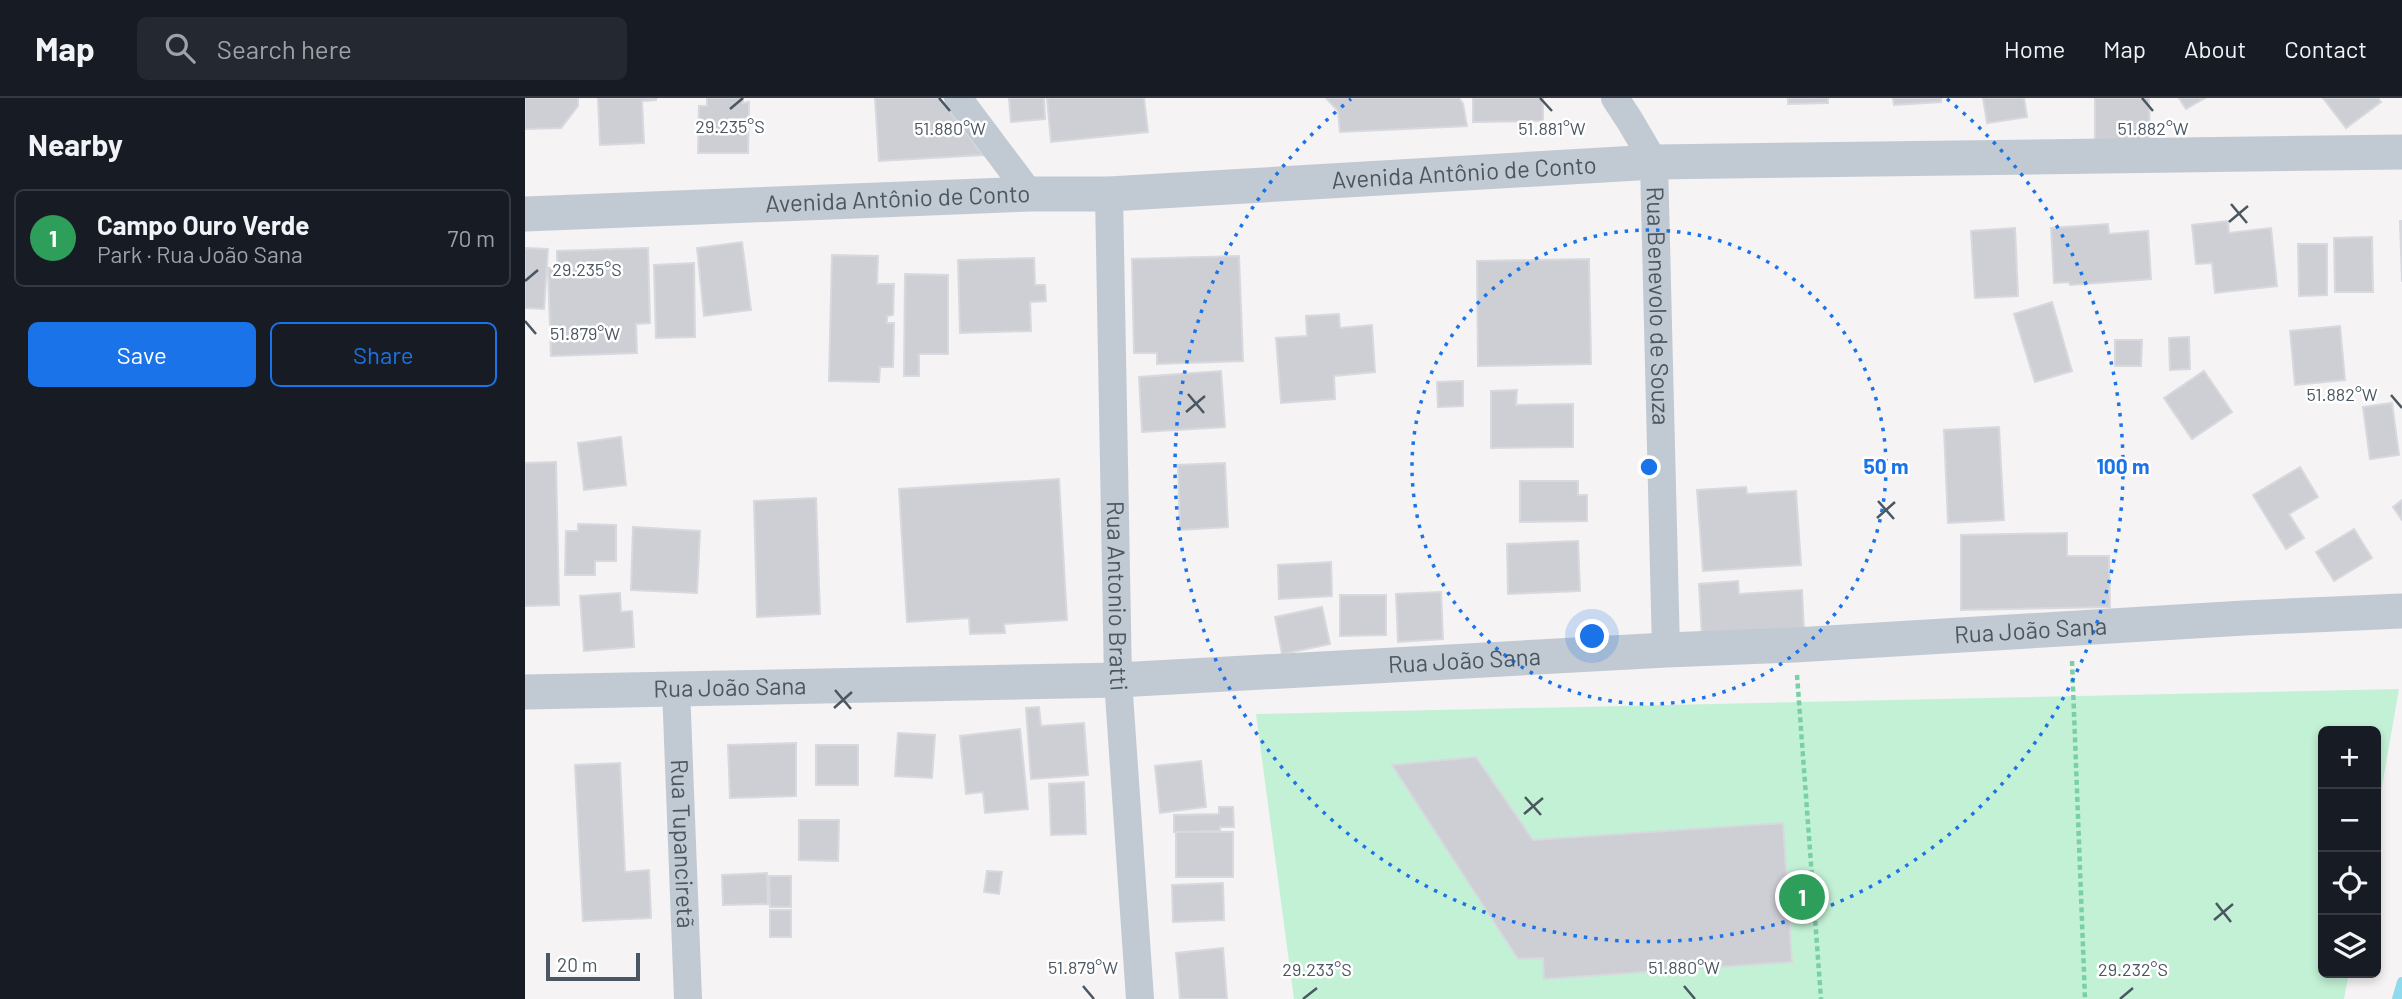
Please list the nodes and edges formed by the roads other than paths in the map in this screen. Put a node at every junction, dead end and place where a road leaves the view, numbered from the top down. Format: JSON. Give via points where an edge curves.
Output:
{"nodes":[{"id":1,"x":958,"y":98,"type":"edge"},
{"id":2,"x":1615,"y":98,"type":"edge"},
{"id":3,"x":2402,"y":152,"type":"edge"},
{"id":4,"x":1654,"y":162,"type":"junction"},
{"id":5,"x":1030,"y":194,"type":"junction"},
{"id":6,"x":1109,"y":194,"type":"junction"},
{"id":7,"x":525,"y":214,"type":"edge"},
{"id":8,"x":2402,"y":611,"type":"edge"},
{"id":9,"x":1666,"y":650,"type":"junction"},
{"id":10,"x":1118,"y":680,"type":"junction"},
{"id":11,"x":675,"y":688,"type":"junction"},
{"id":12,"x":525,"y":692,"type":"edge"},
{"id":13,"x":688,"y":999,"type":"edge"},
{"id":14,"x":1140,"y":999,"type":"edge"}],
"edges":[{"from":1,"to":5,"type":"street"},
{"from":2,"to":4,"type":"street","name":"Rua Benevolo de Souza"},
{"from":3,"to":4,"type":"street","name":"Avenida Antônio de Conto"},
{"from":4,"to":6,"type":"street","name":"Avenida Antônio de Conto"},
{"from":4,"to":9,"type":"street","name":"Rua Benevolo de Souza"},
{"from":5,"to":6,"type":"street","name":"Avenida Antônio de Conto"},
{"from":5,"to":7,"type":"street","name":"Avenida Antônio de Conto"},
{"from":6,"to":10,"type":"street","name":"Rua Antonio Bratti"},
{"from":8,"to":9,"type":"street","name":"Rua João Sana"},
{"from":9,"to":10,"type":"street","name":"Rua João Sana"},
{"from":10,"to":11,"type":"street","name":"Rua João Sana"},
{"from":10,"to":14,"type":"street","name":"Rua Antonio Bratti"},
{"from":11,"to":12,"type":"street","name":"Rua João Sana"},
{"from":11,"to":13,"type":"street","name":"Rua Tupanciretã"}]}
